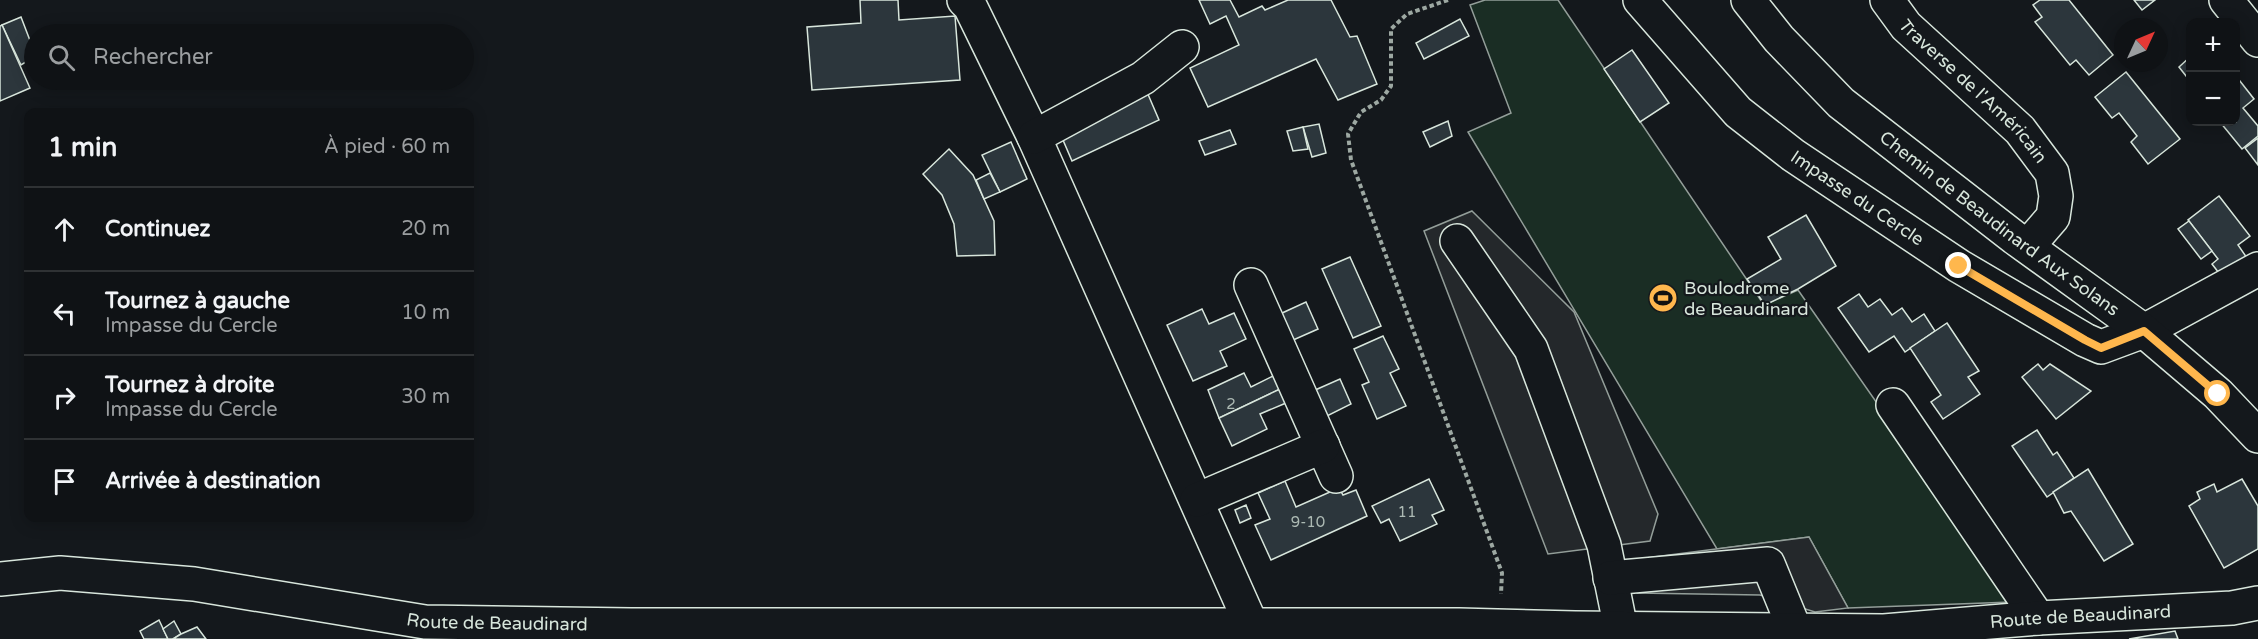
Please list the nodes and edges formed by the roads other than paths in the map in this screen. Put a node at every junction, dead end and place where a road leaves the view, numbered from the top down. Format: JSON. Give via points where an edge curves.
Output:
{"nodes":[{"id":1,"x":964,"y":0,"type":"edge"},
{"id":2,"x":1640,"y":0,"type":"edge"},
{"id":3,"x":1748,"y":0,"type":"edge"},
{"id":4,"x":1887,"y":0,"type":"edge"},
{"id":5,"x":2226,"y":0,"type":"edge"},
{"id":6,"x":2258,"y":40,"type":"edge"},
{"id":7,"x":1182,"y":47,"type":"dead end"},
{"id":8,"x":1034,"y":137,"type":"junction"},
{"id":9,"x":1457,"y":241,"type":"dead end"},
{"id":10,"x":2028,"y":246,"type":"junction"},
{"id":11,"x":2258,"y":268,"type":"edge"},
{"id":12,"x":1251,"y":285,"type":"dead end"},
{"id":13,"x":2144,"y":331,"type":"junction"},
{"id":14,"x":1893,"y":405,"type":"dead end"},
{"id":15,"x":2258,"y":436,"type":"edge"},
{"id":16,"x":1323,"y":446,"type":"junction"},
{"id":17,"x":1336,"y":476,"type":"dead end"},
{"id":18,"x":1197,"y":500,"type":"junction"},
{"id":19,"x":1610,"y":578,"type":"junction"},
{"id":20,"x":0,"y":579,"type":"edge"},
{"id":21,"x":2258,"y":603,"type":"edge"},
{"id":22,"x":2038,"y":618,"type":"junction"},
{"id":23,"x":1251,"y":624,"type":"junction"},
{"id":24,"x":1621,"y":629,"type":"junction"},
{"id":25,"x":1796,"y":630,"type":"junction"},
{"id":26,"x":595,"y":631,"type":"edge"},
{"id":27,"x":896,"y":632,"type":"edge"},
{"id":28,"x":1463,"y":632,"type":"edge"}],
"edges":[{"from":1,"to":8,"type":"street"},
{"from":2,"to":13,"type":"street","name":"Impasse du Cercle","via":[[1738,112],[1793,155],[1959,266],[2101,348]]},
{"from":3,"to":10,"type":"street","name":"Chemin de Beaudinard Aux Solans","via":[[1779,39],[1841,103]]},
{"from":4,"to":10,"type":"street","name":"Traverse de l'Américain","via":[[1906,26],[2020,130],[2052,173],[2056,196],[2053,217]]},
{"from":5,"to":6,"type":"street"},
{"from":7,"to":8,"type":"street","via":[[1143,78]]},
{"from":8,"to":18,"type":"street"},
{"from":9,"to":19,"type":"street","via":[[1531,349],[1604,545]]},
{"from":10,"to":13,"type":"street","name":"Chemin de Beaudinard Aux Solans"},
{"from":11,"to":13,"type":"street"},
{"from":12,"to":16,"type":"street"},
{"from":13,"to":15,"type":"street","name":"Chemin de Beaudinard Aux Solans","via":[[2218,394]]},
{"from":14,"to":22,"type":"street"},
{"from":16,"to":17,"type":"street"},
{"from":16,"to":18,"type":"street"},
{"from":18,"to":23,"type":"street"},
{"from":19,"to":24,"type":"street"},
{"from":19,"to":25,"type":"street","via":[[1768,564]]},
{"from":20,"to":26,"type":"street","name":"Route de Beaudinard","via":[[60,573],[194,584],[425,622]]},
{"from":21,"to":22,"type":"street","name":"Route de Beaudinard","via":[[2232,608]]},
{"from":22,"to":25,"type":"street","name":"Route de Beaudinard","via":[[1884,631]]},
{"from":23,"to":27,"type":"street","name":"Route de Beaudinard"},
{"from":23,"to":28,"type":"street","name":"Route de Beaudinard"},
{"from":24,"to":25,"type":"street","name":"Route de Beaudinard"},
{"from":24,"to":28,"type":"street","name":"Route de Beaudinard","via":[[1499,626]]},
{"from":26,"to":27,"type":"street","name":"Route de Beaudinard","via":[[631,625]]}]}
